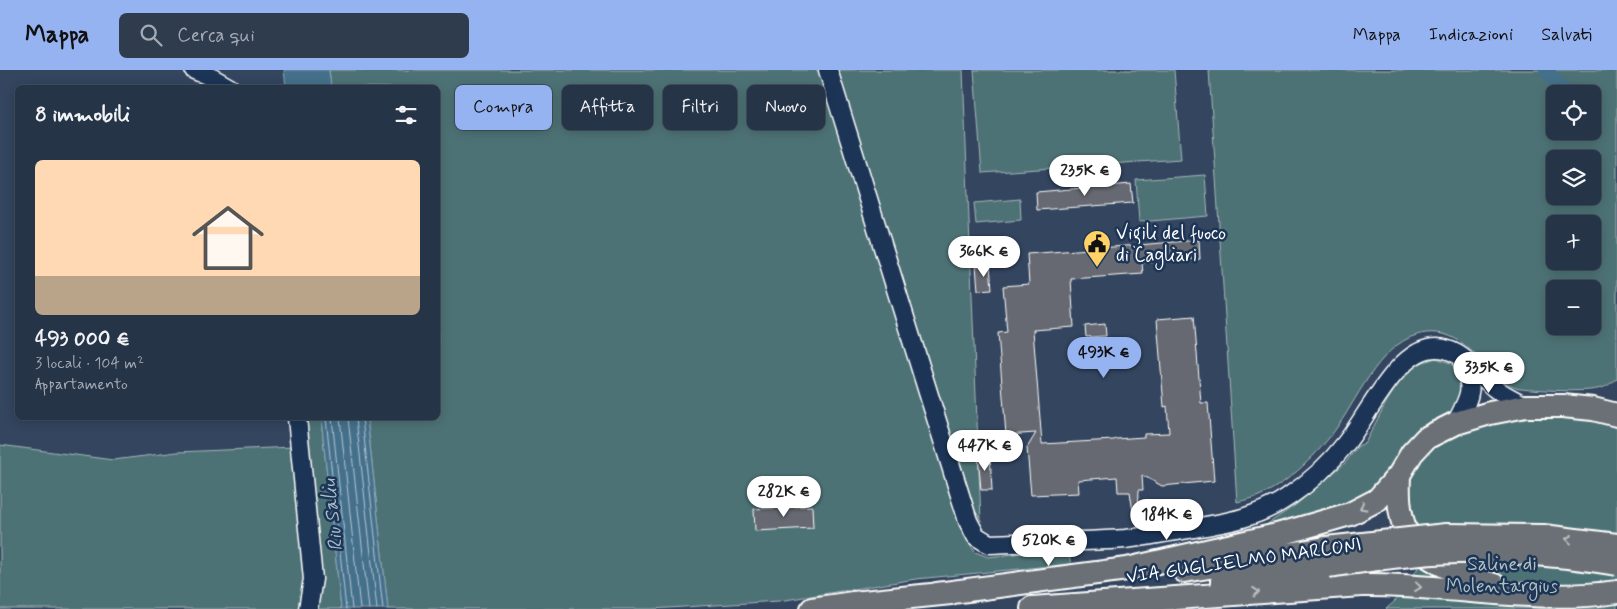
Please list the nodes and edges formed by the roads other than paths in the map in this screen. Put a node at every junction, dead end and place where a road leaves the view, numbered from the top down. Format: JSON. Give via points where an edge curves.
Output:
{"nodes":[{"id":1,"x":194,"y":70,"type":"edge"},
{"id":2,"x":828,"y":70,"type":"edge"},
{"id":3,"x":225,"y":85,"type":"edge"},
{"id":4,"x":1460,"y":355,"type":"junction"},
{"id":5,"x":1617,"y":400,"type":"edge"},
{"id":6,"x":1526,"y":406,"type":"junction"},
{"id":7,"x":1593,"y":409,"type":"junction"},
{"id":8,"x":1617,"y":415,"type":"edge"},
{"id":9,"x":297,"y":420,"type":"edge"},
{"id":10,"x":1456,"y":422,"type":"junction"},
{"id":11,"x":1399,"y":475,"type":"junction"},
{"id":12,"x":1617,"y":546,"type":"edge"},
{"id":13,"x":1327,"y":557,"type":"junction"},
{"id":14,"x":1617,"y":564,"type":"edge"},
{"id":15,"x":1617,"y":592,"type":"edge"},
{"id":16,"x":937,"y":594,"type":"junction"},
{"id":17,"x":1535,"y":596,"type":"junction"},
{"id":18,"x":1023,"y":608,"type":"edge"},
{"id":19,"x":308,"y":609,"type":"edge"},
{"id":20,"x":812,"y":609,"type":"edge"},
{"id":21,"x":1591,"y":609,"type":"edge"}],
"edges":[{"from":1,"to":3,"type":"street"},
{"from":2,"to":4,"type":"street","via":[[968,521],[976,536],[989,544],[1126,538],[1234,521],[1264,511],[1288,497],[1323,468],[1346,443],[1404,362],[1418,353],[1441,347]]},
{"from":4,"to":6,"type":"street","via":[[1497,390]]},
{"from":4,"to":10,"type":"street","via":[[1471,386],[1469,399]]},
{"from":5,"to":7,"type":"main road"},
{"from":6,"to":7,"type":"main road"},
{"from":6,"to":10,"type":"main road"},
{"from":7,"to":8,"type":"main road"},
{"from":9,"to":19,"type":"street","via":[[312,579]]},
{"from":10,"to":11,"type":"main road","via":[[1426,438]]},
{"from":11,"to":16,"type":"main road","one_way":true,"via":[[1377,500],[1350,514],[1277,535],[1127,569]]},
{"from":11,"to":17,"type":"main road","via":[[1398,500],[1412,544],[1441,566],[1473,579]]},
{"from":12,"to":13,"type":"main road","name":"VIA GUGLIELMO MARCONI","one_way":true,"bridge":true,"via":[[1543,536],[1446,535]]},
{"from":13,"to":14,"type":"main road","name":"VIA GUGLIELMO MARCONI","bridge":true,"via":[[1455,552],[1536,554]]},
{"from":13,"to":16,"type":"main road","name":"VIA GUGLIELMO MARCONI","via":[[1064,585]]},
{"from":13,"to":18,"type":"main road","name":"VIA GUGLIELMO MARCONI","via":[[1130,595]]},
{"from":15,"to":17,"type":"main road","via":[[1590,596]]},
{"from":16,"to":20,"type":"main road","name":"VIA GUGLIELMO MARCONI"},
{"from":18,"to":17,"type":"main road","one_way":true,"via":[[1362,585]]},
{"from":17,"to":21,"type":"main road"}]}
